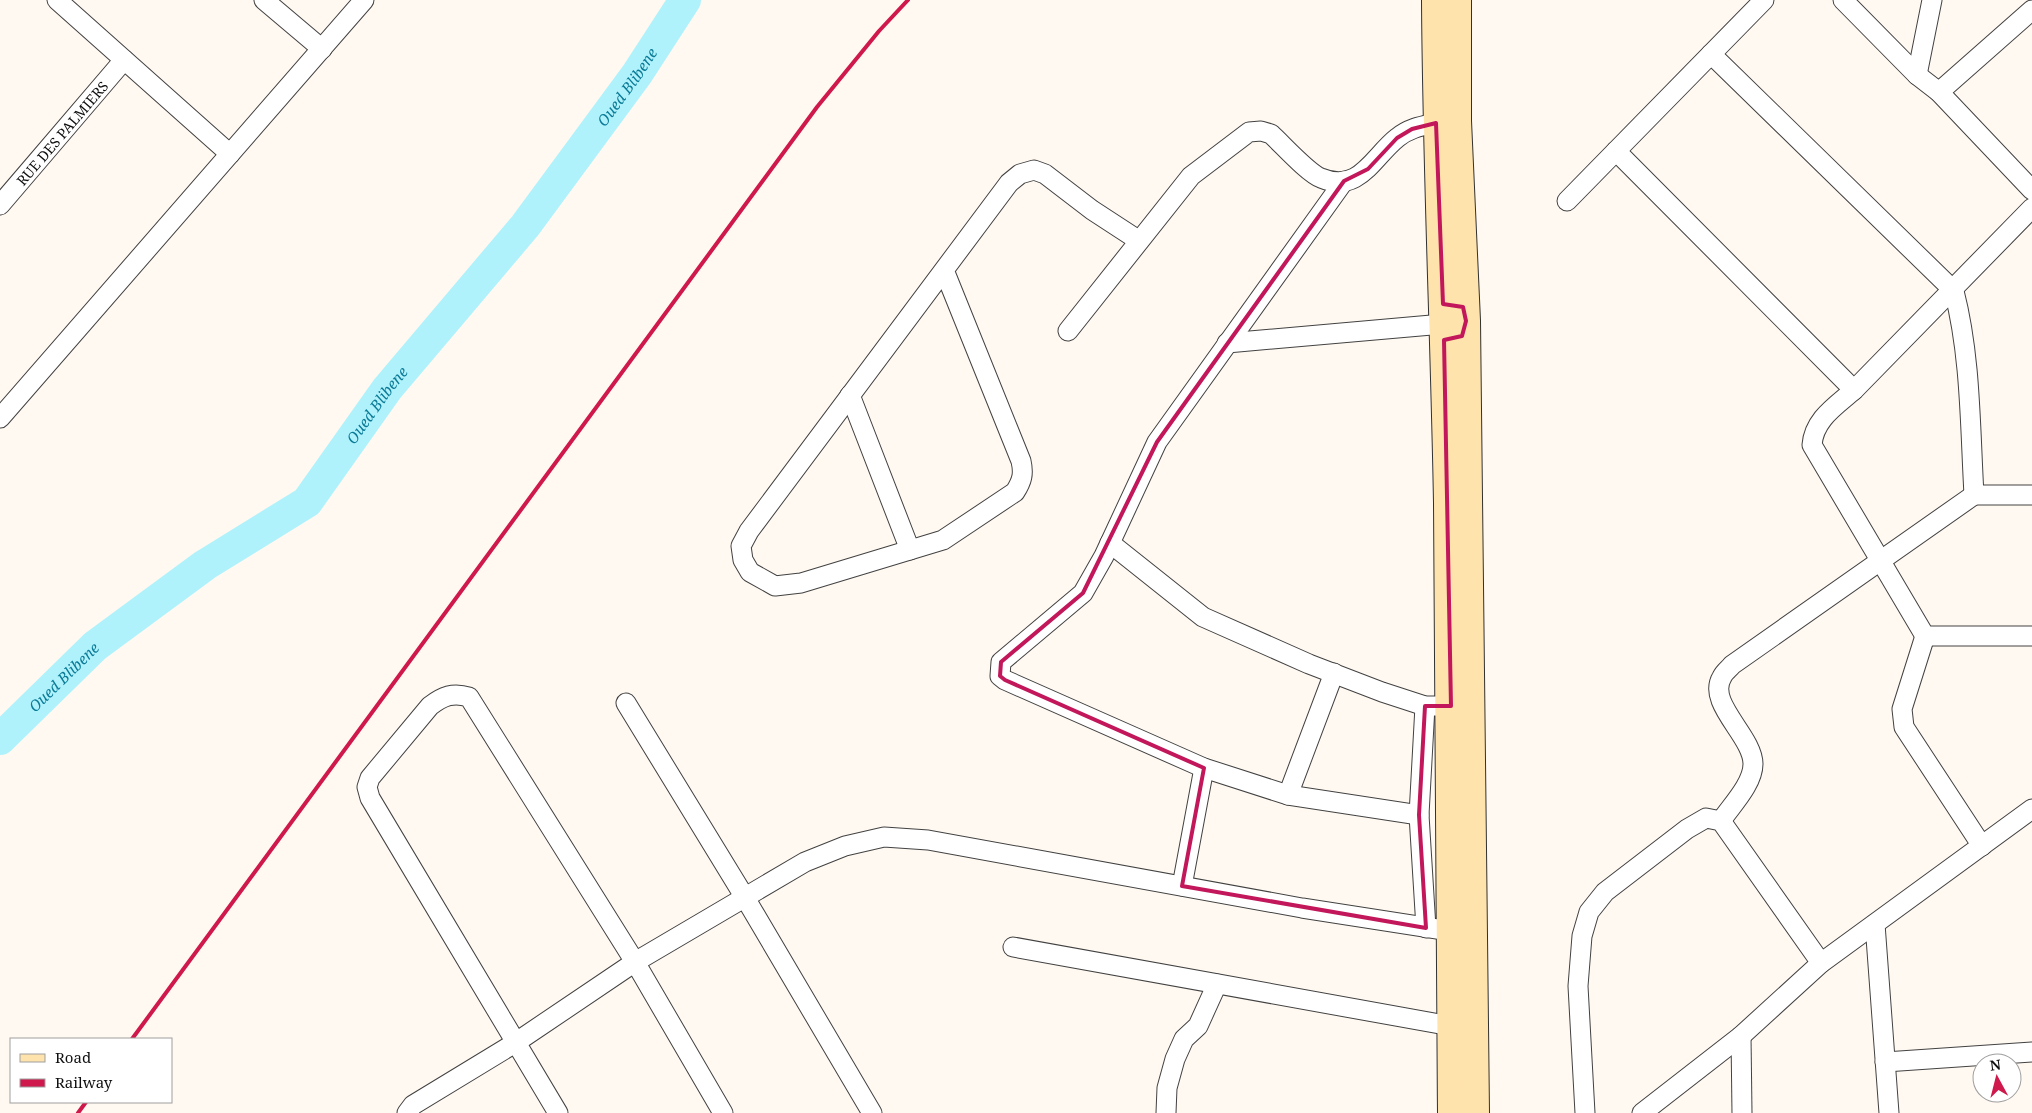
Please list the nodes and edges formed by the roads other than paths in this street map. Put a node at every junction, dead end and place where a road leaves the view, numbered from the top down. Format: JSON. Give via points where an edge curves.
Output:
{"nodes":[{"id":1,"x":57,"y":0,"type":"edge"},
{"id":2,"x":264,"y":0,"type":"edge"},
{"id":3,"x":364,"y":0,"type":"edge"},
{"id":4,"x":1436,"y":0,"type":"edge"},
{"id":5,"x":1457,"y":0,"type":"edge"},
{"id":6,"x":1764,"y":0,"type":"edge"},
{"id":7,"x":1843,"y":0,"type":"edge"},
{"id":8,"x":1932,"y":0,"type":"edge"},
{"id":9,"x":1746,"y":7,"type":"edge"},
{"id":10,"x":2032,"y":10,"type":"edge"},
{"id":11,"x":322,"y":49,"type":"junction"},
{"id":12,"x":1711,"y":54,"type":"junction"},
{"id":13,"x":124,"y":60,"type":"junction"},
{"id":14,"x":1917,"y":74,"type":"junction"},
{"id":15,"x":1939,"y":92,"type":"junction"},
{"id":16,"x":1436,"y":123,"type":"junction"},
{"id":17,"x":1616,"y":151,"type":"junction"},
{"id":18,"x":230,"y":154,"type":"junction"},
{"id":19,"x":1344,"y":181,"type":"junction"},
{"id":20,"x":2032,"y":190,"type":"edge"},
{"id":21,"x":1567,"y":201,"type":"dead end"},
{"id":22,"x":0,"y":205,"type":"edge"},
{"id":23,"x":2032,"y":208,"type":"edge"},
{"id":24,"x":1138,"y":240,"type":"junction"},
{"id":25,"x":944,"y":270,"type":"junction"},
{"id":26,"x":1954,"y":291,"type":"junction"},
{"id":27,"x":1452,"y":322,"type":"junction"},
{"id":28,"x":1068,"y":331,"type":"dead end"},
{"id":29,"x":1227,"y":344,"type":"junction"},
{"id":30,"x":1854,"y":390,"type":"junction"},
{"id":31,"x":850,"y":395,"type":"junction"},
{"id":32,"x":0,"y":418,"type":"edge"},
{"id":33,"x":1974,"y":495,"type":"junction"},
{"id":34,"x":2032,"y":495,"type":"edge"},
{"id":35,"x":1110,"y":543,"type":"junction"},
{"id":36,"x":910,"y":550,"type":"junction"},
{"id":37,"x":1880,"y":559,"type":"junction"},
{"id":38,"x":1926,"y":636,"type":"junction"},
{"id":39,"x":2032,"y":636,"type":"edge"},
{"id":40,"x":1334,"y":673,"type":"junction"},
{"id":41,"x":626,"y":703,"type":"dead end"},
{"id":42,"x":1438,"y":706,"type":"junction"},
{"id":43,"x":1204,"y":768,"type":"junction"},
{"id":44,"x":1288,"y":795,"type":"junction"},
{"id":45,"x":2032,"y":809,"type":"edge"},
{"id":46,"x":1419,"y":815,"type":"junction"},
{"id":47,"x":1721,"y":821,"type":"junction"},
{"id":48,"x":1982,"y":846,"type":"junction"},
{"id":49,"x":1182,"y":886,"type":"junction"},
{"id":50,"x":744,"y":896,"type":"junction"},
{"id":51,"x":1875,"y":924,"type":"junction"},
{"id":52,"x":1438,"y":930,"type":"junction"},
{"id":53,"x":1013,"y":947,"type":"dead end"},
{"id":54,"x":635,"y":962,"type":"junction"},
{"id":55,"x":1821,"y":963,"type":"junction"},
{"id":56,"x":1217,"y":984,"type":"junction"},
{"id":57,"x":1451,"y":1026,"type":"junction"},
{"id":58,"x":1741,"y":1036,"type":"junction"},
{"id":59,"x":515,"y":1043,"type":"junction"},
{"id":60,"x":2032,"y":1052,"type":"edge"},
{"id":61,"x":1885,"y":1062,"type":"junction"},
{"id":62,"x":1464,"y":1112,"type":"edge"},
{"id":63,"x":407,"y":1113,"type":"edge"},
{"id":64,"x":558,"y":1113,"type":"edge"},
{"id":65,"x":723,"y":1113,"type":"edge"},
{"id":66,"x":872,"y":1113,"type":"edge"},
{"id":67,"x":1166,"y":1113,"type":"edge"},
{"id":68,"x":1586,"y":1113,"type":"edge"},
{"id":69,"x":1642,"y":1113,"type":"edge"},
{"id":70,"x":1742,"y":1113,"type":"edge"},
{"id":71,"x":1889,"y":1113,"type":"edge"}],
"edges":[{"from":1,"to":13,"type":"street"},
{"from":2,"to":11,"type":"street"},
{"from":3,"to":11,"type":"street"},
{"from":4,"to":16,"type":"main road"},
{"from":5,"to":27,"type":"main road"},
{"from":6,"to":9,"type":"street"},
{"from":7,"to":14,"type":"street"},
{"from":8,"to":14,"type":"street"},
{"from":9,"to":12,"type":"street"},
{"from":10,"to":15,"type":"street"},
{"from":11,"to":18,"type":"street"},
{"from":12,"to":17,"type":"street"},
{"from":12,"to":26,"type":"street"},
{"from":13,"to":18,"type":"street"},
{"from":13,"to":22,"type":"street","name":"RUE DES PALMIERS"},
{"from":14,"to":15,"type":"street"},
{"from":15,"to":20,"type":"street"},
{"from":16,"to":19,"type":"street","via":[[1412,129],[1396,138],[1368,169]]},
{"from":16,"to":27,"type":"main road"},
{"from":17,"to":21,"type":"street"},
{"from":17,"to":30,"type":"street"},
{"from":18,"to":32,"type":"street"},
{"from":19,"to":24,"type":"street","via":[[1320,178],[1272,134],[1249,132],[1191,176]]},
{"from":19,"to":29,"type":"street"},
{"from":23,"to":26,"type":"street"},
{"from":24,"to":25,"type":"street","via":[[1045,174],[1034,170],[1020,174],[1009,183]]},
{"from":24,"to":28,"type":"street"},
{"from":25,"to":31,"type":"street"},
{"from":25,"to":36,"type":"street","via":[[1023,471],[1015,492],[942,540]]},
{"from":26,"to":30,"type":"street"},
{"from":26,"to":33,"type":"street","via":[[1966,353]]},
{"from":27,"to":29,"type":"street"},
{"from":27,"to":42,"type":"main road"},
{"from":27,"to":62,"type":"main road"},
{"from":29,"to":35,"type":"street","via":[[1157,442]]},
{"from":30,"to":37,"type":"street","via":[[1819,421],[1813,432],[1812,445]]},
{"from":31,"to":36,"type":"street"},
{"from":31,"to":36,"type":"street","via":[[749,531],[742,546],[743,560],[750,572],[774,586],[801,582]]},
{"from":33,"to":34,"type":"street"},
{"from":33,"to":37,"type":"street"},
{"from":35,"to":40,"type":"street","via":[[1203,617]]},
{"from":35,"to":43,"type":"street","via":[[1083,592],[1001,662],[1000,676]]},
{"from":37,"to":38,"type":"street"},
{"from":37,"to":47,"type":"street","via":[[1732,665],[1721,678],[1718,693],[1748,747],[1753,764],[1749,779]]},
{"from":38,"to":39,"type":"street"},
{"from":38,"to":48,"type":"street","via":[[1902,709],[1904,727]]},
{"from":40,"to":42,"type":"street"},
{"from":40,"to":44,"type":"street"},
{"from":41,"to":50,"type":"street"},
{"from":42,"to":46,"type":"street"},
{"from":42,"to":52,"type":"main road"},
{"from":43,"to":44,"type":"street"},
{"from":43,"to":49,"type":"street"},
{"from":44,"to":46,"type":"street"},
{"from":45,"to":48,"type":"street"},
{"from":46,"to":52,"type":"street"},
{"from":47,"to":55,"type":"street"},
{"from":47,"to":68,"type":"street","via":[[1706,818],[1687,829],[1605,892],[1589,912],[1582,936],[1578,986]]},
{"from":48,"to":51,"type":"street"},
{"from":49,"to":50,"type":"street","via":[[928,840],[884,838],[846,846],[806,862]]},
{"from":49,"to":52,"type":"street"},
{"from":50,"to":54,"type":"street"},
{"from":50,"to":66,"type":"street"},
{"from":51,"to":55,"type":"street"},
{"from":51,"to":61,"type":"street"},
{"from":52,"to":57,"type":"main road"},
{"from":53,"to":56,"type":"street"},
{"from":54,"to":59,"type":"street"},
{"from":54,"to":59,"type":"street","via":[[469,697],[457,694],[442,696],[370,778],[367,787],[370,798]]},
{"from":54,"to":65,"type":"street"},
{"from":55,"to":58,"type":"street"},
{"from":56,"to":57,"type":"street"},
{"from":56,"to":67,"type":"street","via":[[1198,1026],[1184,1039],[1174,1059],[1167,1088]]},
{"from":57,"to":62,"type":"main road"},
{"from":58,"to":69,"type":"street"},
{"from":58,"to":70,"type":"street"},
{"from":59,"to":63,"type":"street","via":[[413,1104]]},
{"from":59,"to":64,"type":"street"},
{"from":60,"to":61,"type":"street"},
{"from":61,"to":71,"type":"street"}]}
